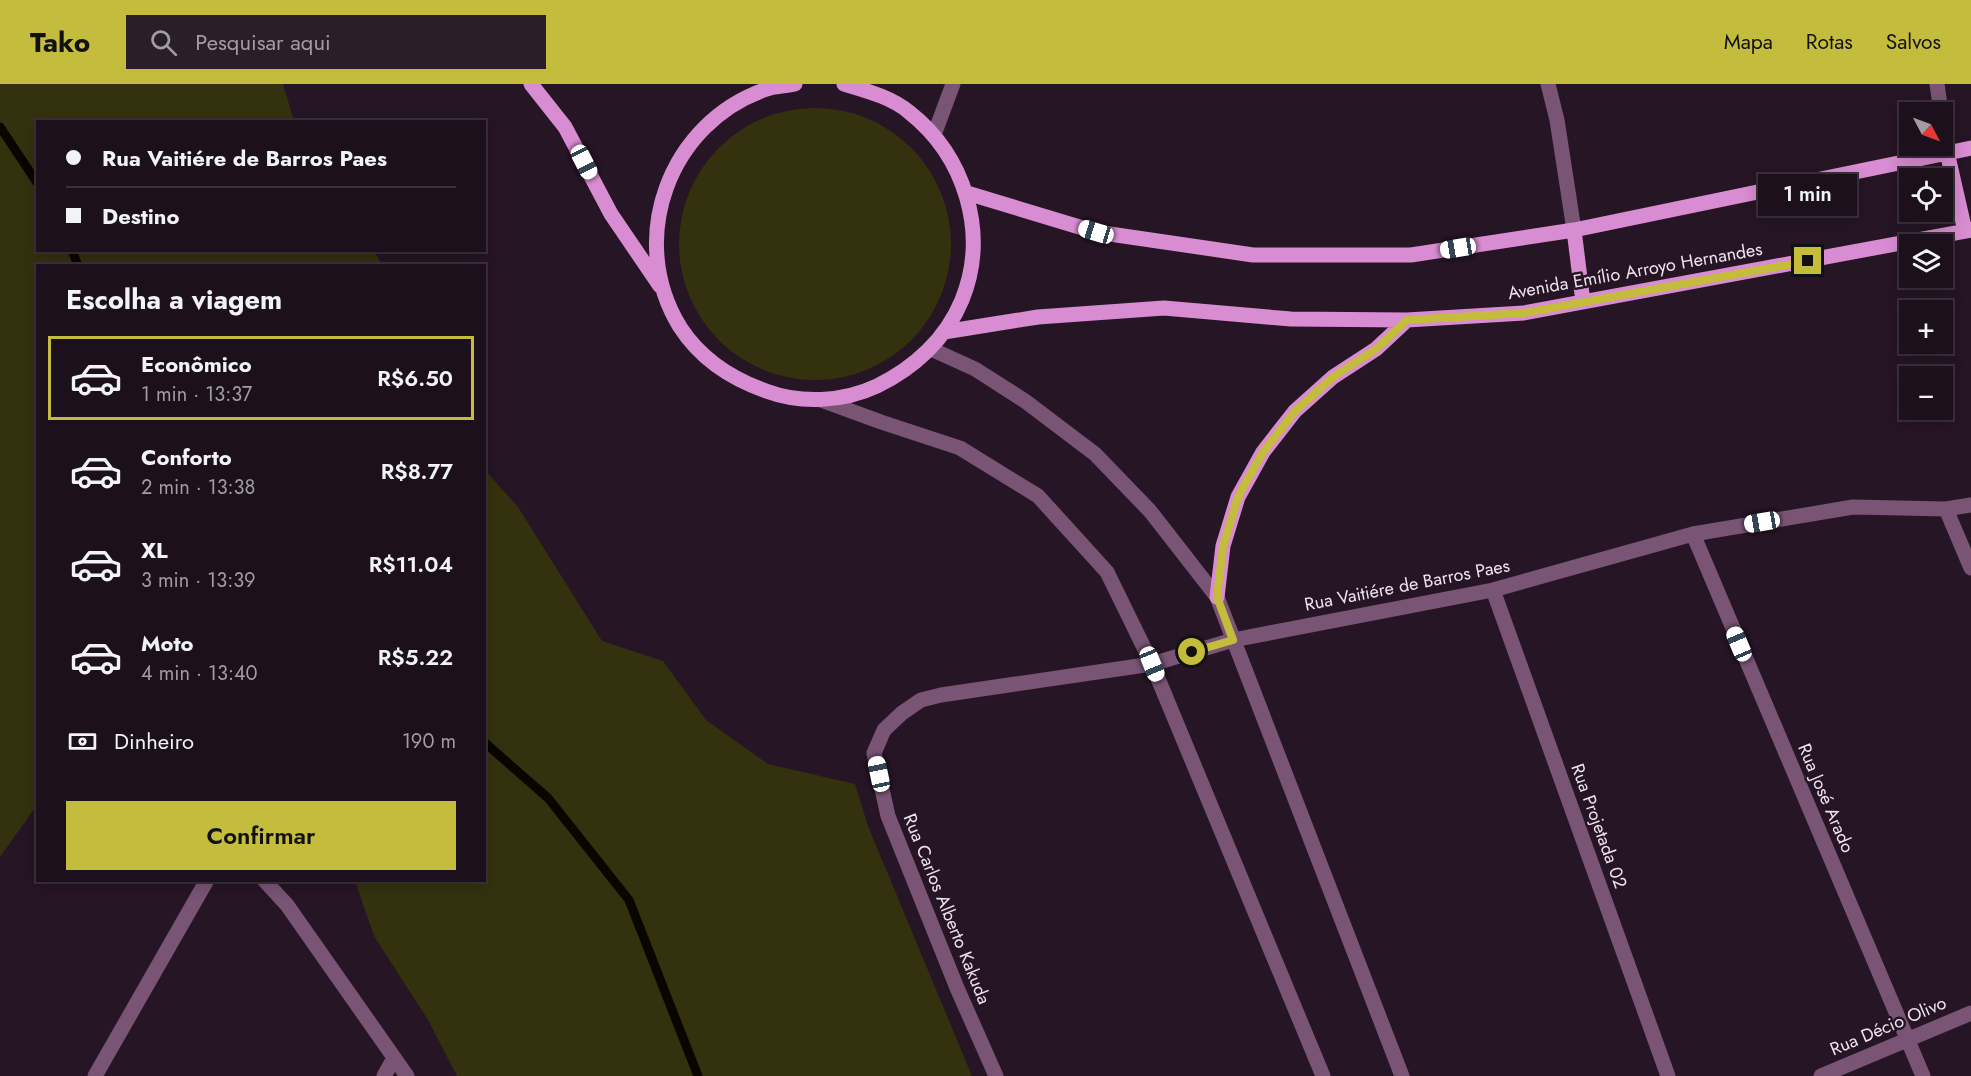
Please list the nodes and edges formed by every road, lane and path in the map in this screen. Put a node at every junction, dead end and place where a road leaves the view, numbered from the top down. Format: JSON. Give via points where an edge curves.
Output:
{"nodes":[{"id":1,"x":531,"y":84,"type":"edge"},
{"id":2,"x":795,"y":84,"type":"edge"},
{"id":3,"x":844,"y":84,"type":"edge"},
{"id":4,"x":953,"y":84,"type":"edge"},
{"id":5,"x":1548,"y":84,"type":"edge"},
{"id":6,"x":1936,"y":84,"type":"edge"},
{"id":7,"x":877,"y":89,"type":"edge"},
{"id":8,"x":1939,"y":102,"type":"edge"},
{"id":9,"x":934,"y":135,"type":"junction"},
{"id":10,"x":1971,"y":148,"type":"edge"},
{"id":11,"x":1953,"y":151,"type":"edge"},
{"id":12,"x":1928,"y":156,"type":"edge"},
{"id":13,"x":1948,"y":156,"type":"edge"},
{"id":14,"x":967,"y":193,"type":"junction"},
{"id":15,"x":1574,"y":230,"type":"junction"},
{"id":16,"x":1968,"y":231,"type":"edge"},
{"id":17,"x":663,"y":290,"type":"junction"},
{"id":18,"x":1583,"y":302,"type":"junction"},
{"id":19,"x":1407,"y":320,"type":"junction"},
{"id":20,"x":944,"y":332,"type":"junction"},
{"id":21,"x":931,"y":349,"type":"junction"},
{"id":22,"x":821,"y":400,"type":"junction"},
{"id":23,"x":1971,"y":505,"type":"edge"},
{"id":24,"x":1946,"y":509,"type":"junction"},
{"id":25,"x":1693,"y":534,"type":"junction"},
{"id":26,"x":1971,"y":568,"type":"edge"},
{"id":27,"x":1493,"y":590,"type":"junction"},
{"id":28,"x":1217,"y":597,"type":"junction"},
{"id":29,"x":1233,"y":640,"type":"junction"},
{"id":30,"x":1152,"y":664,"type":"junction"},
{"id":31,"x":874,"y":753,"type":"joint"},
{"id":32,"x":206,"y":882,"type":"edge"},
{"id":33,"x":266,"y":882,"type":"edge"},
{"id":34,"x":1971,"y":1013,"type":"edge"},
{"id":35,"x":1907,"y":1039,"type":"junction"},
{"id":36,"x":394,"y":1058,"type":"junction"},
{"id":37,"x":95,"y":1076,"type":"edge"},
{"id":38,"x":384,"y":1076,"type":"edge"},
{"id":39,"x":407,"y":1076,"type":"edge"},
{"id":40,"x":996,"y":1076,"type":"edge"},
{"id":41,"x":1323,"y":1076,"type":"edge"},
{"id":42,"x":1402,"y":1076,"type":"edge"},
{"id":43,"x":1668,"y":1076,"type":"edge"},
{"id":44,"x":1821,"y":1076,"type":"edge"},
{"id":45,"x":1923,"y":1076,"type":"edge"}],
"edges":[{"from":1,"to":17,"type":"main road","via":[[565,127],[611,214]]},
{"from":2,"to":17,"type":"main road","via":[[767,89],[730,106],[698,133],[674,168],[660,207],[656,248]]},
{"from":3,"to":7,"type":"main road"},
{"from":4,"to":9,"type":"street"},
{"from":5,"to":15,"type":"street"},
{"from":6,"to":8,"type":"street"},
{"from":7,"to":9,"type":"main road"},
{"from":9,"to":14,"type":"main road","via":[[954,162]]},
{"from":10,"to":11,"type":"main road"},
{"from":12,"to":15,"type":"main road"},
{"from":13,"to":16,"type":"main road"},
{"from":14,"to":15,"type":"main road","via":[[1096,232],[1253,255],[1411,255]]},
{"from":14,"to":20,"type":"main road","via":[[973,229],[972,265],[962,300]]},
{"from":15,"to":18,"type":"main road"},
{"from":16,"to":18,"type":"main road","name":"Avenida Emílio Arroyo Hernandes"},
{"from":17,"to":22,"type":"main road","via":[[680,327],[707,358],[741,382],[780,396]]},
{"from":18,"to":19,"type":"main road","name":"Avenida Emílio Arroyo Hernandes","via":[[1524,313]]},
{"from":19,"to":20,"type":"main road","name":"Avenida Emílio Arroyo Hernandes","via":[[1291,319],[1164,308],[1038,317]]},
{"from":19,"to":28,"type":"main road","via":[[1376,349],[1333,377],[1302,405],[1263,452],[1238,497],[1223,546]]},
{"from":20,"to":21,"type":"main road"},
{"from":21,"to":22,"type":"main road","via":[[899,375],[862,393]]},
{"from":21,"to":28,"type":"street","via":[[975,369],[1095,454],[1150,511]]},
{"from":22,"to":30,"type":"street","via":[[960,448],[1038,496],[1107,572]]},
{"from":23,"to":24,"type":"street","name":"Rua Vaitiére de Barros Paes"},
{"from":24,"to":25,"type":"street","name":"Rua Vaitiére de Barros Paes","via":[[1853,507]]},
{"from":24,"to":26,"type":"street"},
{"from":25,"to":27,"type":"street","name":"Rua Vaitiére de Barros Paes"},
{"from":25,"to":35,"type":"street","name":"Rua José Arado"},
{"from":27,"to":29,"type":"street","name":"Rua Vaitiére de Barros Paes"},
{"from":27,"to":43,"type":"street","name":"Rua Projetada 02"},
{"from":28,"to":29,"type":"street"},
{"from":29,"to":30,"type":"street","name":"Rua Vaitiére de Barros Paes"},
{"from":29,"to":42,"type":"street"},
{"from":30,"to":31,"type":"street","name":"Rua Vaitiére de Barros Paes","via":[[921,700],[884,730]]},
{"from":30,"to":41,"type":"street"},
{"from":31,"to":40,"type":"street","name":"Rua Carlos Alberto Kakuda","via":[[888,816]]},
{"from":32,"to":37,"type":"street"},
{"from":33,"to":36,"type":"street","via":[[287,905]]},
{"from":34,"to":35,"type":"street","name":"Rua Décio Olivo"},
{"from":35,"to":44,"type":"street","name":"Rua Décio Olivo"},
{"from":35,"to":45,"type":"street","name":"Rua José Arado"},
{"from":36,"to":38,"type":"street"},
{"from":36,"to":39,"type":"street"}]}
